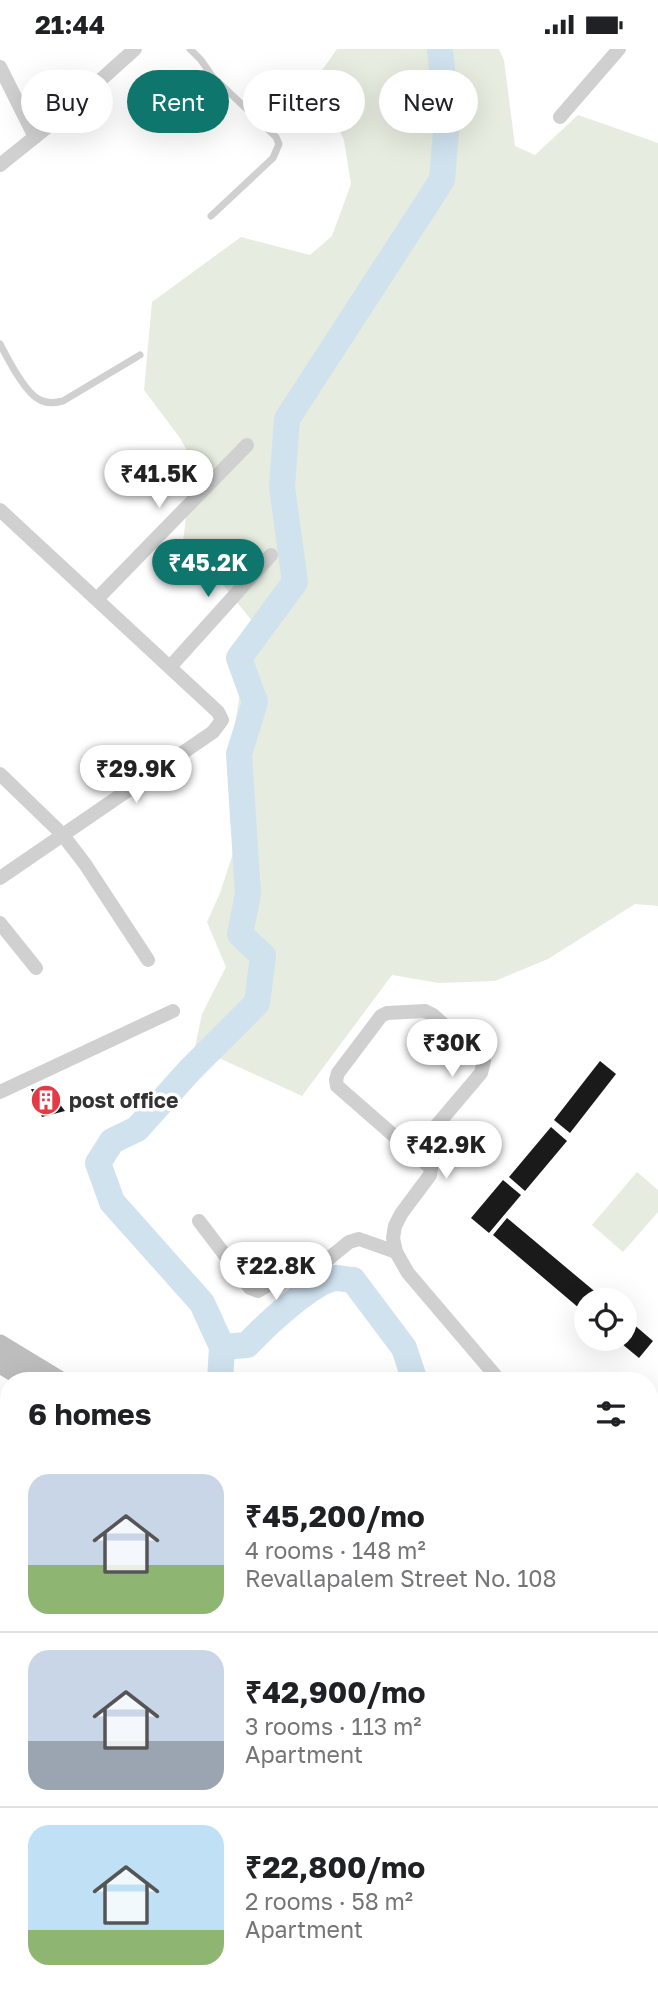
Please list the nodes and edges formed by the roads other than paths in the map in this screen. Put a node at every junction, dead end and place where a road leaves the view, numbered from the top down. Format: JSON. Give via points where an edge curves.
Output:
{"nodes":[{"id":1,"x":135,"y":49,"type":"edge"},
{"id":2,"x":190,"y":49,"type":"edge"},
{"id":3,"x":619,"y":49,"type":"edge"},
{"id":4,"x":0,"y":67,"type":"edge"},
{"id":5,"x":560,"y":117,"type":"dead end"},
{"id":6,"x":35,"y":137,"type":"junction"},
{"id":7,"x":0,"y":165,"type":"edge"},
{"id":8,"x":211,"y":216,"type":"dead end"},
{"id":9,"x":0,"y":344,"type":"edge"},
{"id":10,"x":140,"y":355,"type":"dead end"},
{"id":11,"x":4,"y":359,"type":"edge"},
{"id":12,"x":247,"y":445,"type":"dead end"},
{"id":13,"x":0,"y":510,"type":"edge"},
{"id":14,"x":271,"y":555,"type":"dead end"},
{"id":15,"x":97,"y":599,"type":"junction"},
{"id":16,"x":170,"y":667,"type":"junction"},
{"id":17,"x":0,"y":774,"type":"edge"},
{"id":18,"x":62,"y":834,"type":"junction"},
{"id":19,"x":0,"y":878,"type":"edge"},
{"id":20,"x":0,"y":923,"type":"edge"},
{"id":21,"x":148,"y":960,"type":"dead end"},
{"id":22,"x":36,"y":968,"type":"dead end"},
{"id":23,"x":173,"y":1011,"type":"dead end"},
{"id":24,"x":0,"y":1092,"type":"edge"},
{"id":25,"x":414,"y":1152,"type":"junction"},
{"id":26,"x":199,"y":1221,"type":"dead end"},
{"id":27,"x":396,"y":1252,"type":"junction"},
{"id":28,"x":0,"y":1344,"type":"edge"},
{"id":29,"x":46,"y":1372,"type":"edge"},
{"id":30,"x":492,"y":1372,"type":"edge"}],
"edges":[{"from":1,"to":6,"type":"street"},
{"from":2,"to":8,"type":"lane","via":[[279,144],[274,158]]},
{"from":3,"to":5,"type":"street"},
{"from":4,"to":6,"type":"street"},
{"from":6,"to":7,"type":"street"},
{"from":9,"to":11,"type":"lane"},
{"from":10,"to":11,"type":"lane","via":[[63,401],[51,403],[31,394]]},
{"from":12,"to":15,"type":"street"},
{"from":13,"to":15,"type":"street"},
{"from":14,"to":16,"type":"street"},
{"from":15,"to":16,"type":"street"},
{"from":16,"to":18,"type":"street","via":[[222,720],[213,732]]},
{"from":17,"to":18,"type":"street"},
{"from":18,"to":19,"type":"street"},
{"from":18,"to":21,"type":"street"},
{"from":20,"to":22,"type":"street"},
{"from":23,"to":24,"type":"street"},
{"from":25,"to":25,"type":"street","via":[[343,1092],[336,1080],[381,1016],[416,1010],[433,1015],[484,1061],[481,1073]]},
{"from":25,"to":27,"type":"street","via":[[431,1168],[430,1175],[395,1226]]},
{"from":26,"to":27,"type":"street","via":[[250,1288],[258,1291],[306,1263],[327,1260],[359,1239]]},
{"from":27,"to":30,"type":"street","via":[[408,1273]]},
{"from":28,"to":29,"type":"street"}]}
